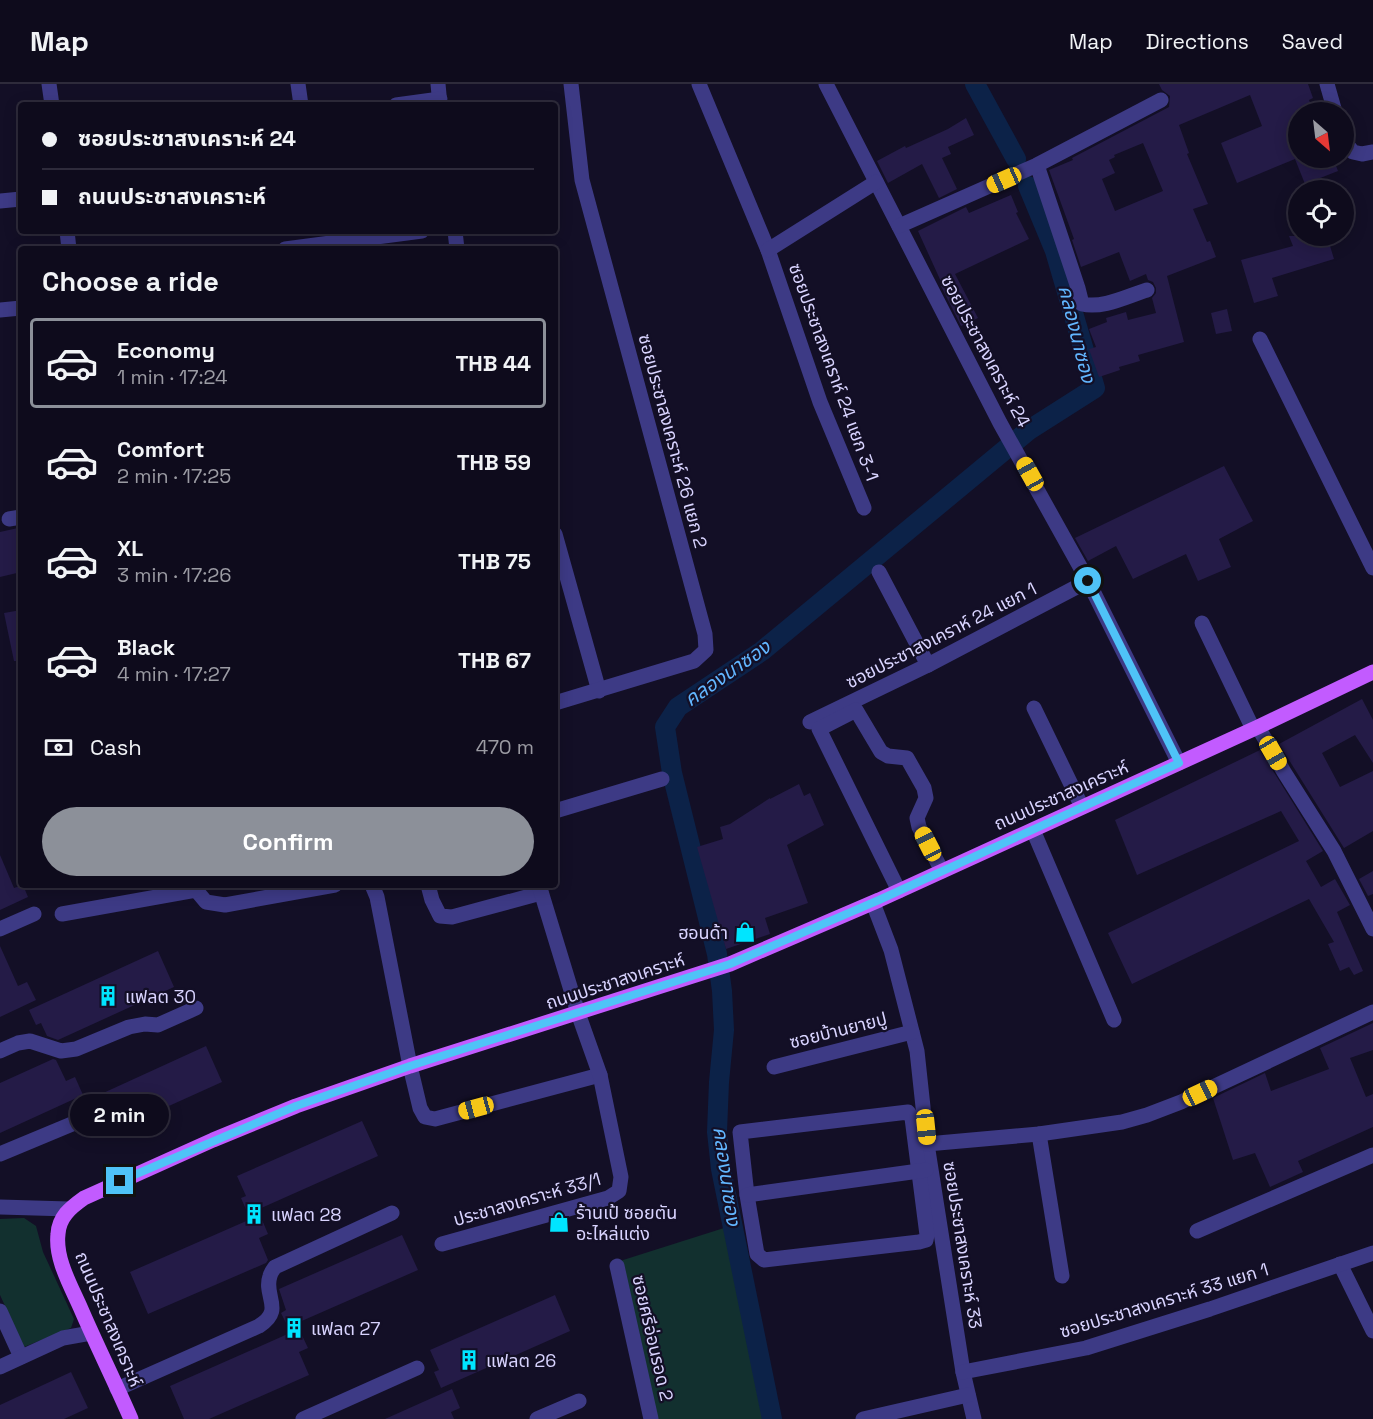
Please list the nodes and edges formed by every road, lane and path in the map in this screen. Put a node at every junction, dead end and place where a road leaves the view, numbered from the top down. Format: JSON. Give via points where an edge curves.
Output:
{"nodes":[{"id":1,"x":49,"y":84,"type":"edge"},
{"id":2,"x":298,"y":84,"type":"edge"},
{"id":3,"x":571,"y":84,"type":"edge"},
{"id":4,"x":699,"y":84,"type":"edge"},
{"id":5,"x":826,"y":84,"type":"edge"},
{"id":6,"x":1326,"y":84,"type":"edge"},
{"id":7,"x":439,"y":96,"type":"edge"},
{"id":8,"x":1161,"y":100,"type":"dead end"},
{"id":9,"x":52,"y":102,"type":"edge"},
{"id":10,"x":301,"y":102,"type":"edge"},
{"id":11,"x":410,"y":102,"type":"edge"},
{"id":12,"x":1332,"y":102,"type":"edge"},
{"id":13,"x":1354,"y":152,"type":"edge"},
{"id":14,"x":1373,"y":152,"type":"edge"},
{"id":15,"x":1037,"y":165,"type":"junction"},
{"id":16,"x":876,"y":182,"type":"junction"},
{"id":17,"x":18,"y":200,"type":"edge"},
{"id":18,"x":0,"y":201,"type":"edge"},
{"id":19,"x":899,"y":226,"type":"junction"},
{"id":20,"x":399,"y":234,"type":"edge"},
{"id":21,"x":308,"y":246,"type":"edge"},
{"id":22,"x":768,"y":250,"type":"junction"},
{"id":23,"x":1147,"y":290,"type":"dead end"},
{"id":24,"x":18,"y":308,"type":"edge"},
{"id":25,"x":0,"y":310,"type":"edge"},
{"id":26,"x":1260,"y":339,"type":"dead end"},
{"id":27,"x":864,"y":508,"type":"dead end"},
{"id":28,"x":558,"y":545,"type":"edge"},
{"id":29,"x":1373,"y":568,"type":"edge"},
{"id":30,"x":879,"y":572,"type":"dead end"},
{"id":31,"x":1088,"y":581,"type":"junction"},
{"id":32,"x":1202,"y":623,"type":"dead end"},
{"id":33,"x":928,"y":665,"type":"junction"},
{"id":34,"x":1373,"y":672,"type":"edge"},
{"id":35,"x":598,"y":691,"type":"junction"},
{"id":36,"x":558,"y":702,"type":"edge"},
{"id":37,"x":1034,"y":708,"type":"dead end"},
{"id":38,"x":810,"y":722,"type":"dead end"},
{"id":39,"x":1256,"y":728,"type":"junction"},
{"id":40,"x":1179,"y":763,"type":"junction"},
{"id":41,"x":662,"y":779,"type":"dead end"},
{"id":42,"x":1082,"y":807,"type":"junction"},
{"id":43,"x":558,"y":810,"type":"edge"},
{"id":44,"x":1033,"y":830,"type":"junction"},
{"id":45,"x":942,"y":871,"type":"junction"},
{"id":46,"x":190,"y":888,"type":"edge"},
{"id":47,"x":196,"y":888,"type":"edge"},
{"id":48,"x":318,"y":888,"type":"edge"},
{"id":49,"x":373,"y":888,"type":"edge"},
{"id":50,"x":429,"y":888,"type":"edge"},
{"id":51,"x":540,"y":889,"type":"edge"},
{"id":52,"x":899,"y":891,"type":"junction"},
{"id":53,"x":873,"y":903,"type":"junction"},
{"id":54,"x":34,"y":914,"type":"dead end"},
{"id":55,"x":62,"y":914,"type":"dead end"},
{"id":56,"x":0,"y":929,"type":"edge"},
{"id":57,"x":1373,"y":929,"type":"edge"},
{"id":58,"x":196,"y":1008,"type":"dead end"},
{"id":59,"x":1373,"y":1012,"type":"edge"},
{"id":60,"x":578,"y":1013,"type":"junction"},
{"id":61,"x":1114,"y":1020,"type":"dead end"},
{"id":62,"x":912,"y":1032,"type":"junction"},
{"id":63,"x":0,"y":1051,"type":"edge"},
{"id":64,"x":410,"y":1066,"type":"junction"},
{"id":65,"x":774,"y":1066,"type":"dead end"},
{"id":66,"x":600,"y":1075,"type":"junction"},
{"id":67,"x":72,"y":1124,"type":"dead end"},
{"id":68,"x":1039,"y":1134,"type":"junction"},
{"id":69,"x":927,"y":1144,"type":"junction"},
{"id":70,"x":0,"y":1154,"type":"edge"},
{"id":71,"x":1373,"y":1155,"type":"edge"},
{"id":72,"x":925,"y":1171,"type":"junction"},
{"id":73,"x":747,"y":1196,"type":"junction"},
{"id":74,"x":0,"y":1208,"type":"edge"},
{"id":75,"x":69,"y":1209,"type":"junction"},
{"id":76,"x":392,"y":1213,"type":"dead end"},
{"id":77,"x":1197,"y":1231,"type":"dead end"},
{"id":78,"x":442,"y":1244,"type":"dead end"},
{"id":79,"x":1373,"y":1253,"type":"edge"},
{"id":80,"x":1340,"y":1264,"type":"junction"},
{"id":81,"x":616,"y":1266,"type":"dead end"},
{"id":82,"x":1062,"y":1276,"type":"dead end"},
{"id":83,"x":0,"y":1311,"type":"edge"},
{"id":84,"x":1373,"y":1331,"type":"edge"},
{"id":85,"x":92,"y":1332,"type":"junction"},
{"id":86,"x":21,"y":1357,"type":"junction"},
{"id":87,"x":0,"y":1366,"type":"edge"},
{"id":88,"x":417,"y":1368,"type":"dead end"},
{"id":89,"x":963,"y":1372,"type":"junction"},
{"id":90,"x":117,"y":1389,"type":"junction"},
{"id":91,"x":968,"y":1395,"type":"junction"},
{"id":92,"x":579,"y":1401,"type":"dead end"},
{"id":93,"x":131,"y":1419,"type":"edge"},
{"id":94,"x":303,"y":1419,"type":"edge"},
{"id":95,"x":537,"y":1419,"type":"edge"},
{"id":96,"x":651,"y":1419,"type":"edge"},
{"id":97,"x":863,"y":1419,"type":"edge"},
{"id":98,"x":974,"y":1419,"type":"edge"}],
"edges":[{"from":1,"to":9,"type":"street"},
{"from":2,"to":10,"type":"street"},
{"from":3,"to":35,"type":"street","name":"ซอยประชาสงเคราะห์ 26 แยก 2","via":[[582,180],[702,622],[706,650],[694,661]]},
{"from":4,"to":22,"type":"street","name":"ซอยประชาสงเคราห์ 24 แยก 3-1"},
{"from":5,"to":16,"type":"street","name":"ซอยประชาสงเคราะห์ 24"},
{"from":6,"to":12,"type":"street"},
{"from":7,"to":11,"type":"street"},
{"from":8,"to":15,"type":"street"},
{"from":13,"to":14,"type":"street"},
{"from":15,"to":19,"type":"street"},
{"from":15,"to":23,"type":"street","via":[[1082,304],[1109,303]]},
{"from":16,"to":19,"type":"street","name":"ซอยประชาสงเคราะห์ 24"},
{"from":16,"to":22,"type":"street"},
{"from":17,"to":18,"type":"street"},
{"from":19,"to":31,"type":"street","name":"ซอยประชาสงเคราะห์ 24","via":[[1000,423]]},
{"from":20,"to":21,"type":"street"},
{"from":22,"to":27,"type":"street","name":"ซอยประชาสงเคราห์ 24 แยก 3-1","via":[[820,402]]},
{"from":24,"to":25,"type":"street"},
{"from":26,"to":29,"type":"street"},
{"from":28,"to":35,"type":"street"},
{"from":30,"to":33,"type":"street"},
{"from":31,"to":33,"type":"street","name":"ซอยประชาสงเคราห์ 24 แยก 1"},
{"from":31,"to":40,"type":"street","name":"ซอยประชาสงเคราะห์ 24"},
{"from":32,"to":39,"type":"street"},
{"from":33,"to":38,"type":"street","name":"ซอยประชาสงเคราห์ 24 แยก 1"},
{"from":34,"to":39,"type":"main road","name":"ถนนประชาสงเคราะห์"},
{"from":35,"to":36,"type":"street","name":"ซอยประชาสงเคราะห์ 26 แยก 2"},
{"from":37,"to":42,"type":"street"},
{"from":39,"to":40,"type":"main road","name":"ถนนประชาสงเคราะห์"},
{"from":39,"to":57,"type":"street","via":[[1334,851]]},
{"from":40,"to":42,"type":"main road","name":"ถนนประชาสงเคราะห์"},
{"from":41,"to":43,"type":"street"},
{"from":42,"to":44,"type":"main road","name":"ถนนประชาสงเคราะห์"},
{"from":44,"to":45,"type":"main road","name":"ถนนประชาสงเคราะห์"},
{"from":44,"to":61,"type":"street"},
{"from":45,"to":52,"type":"main road","name":"ถนนประชาสงเคราะห์"},
{"from":45,"to":52,"type":"street","via":[[917,818],[926,798],[924,788],[907,758],[881,752],[856,710],[819,729]]},
{"from":46,"to":55,"type":"street"},
{"from":47,"to":48,"type":"street","via":[[206,902],[225,905]]},
{"from":49,"to":64,"type":"street"},
{"from":50,"to":51,"type":"street","via":[[440,916],[452,917]]},
{"from":51,"to":60,"type":"street","name":"ประชาสงเคราะห์ 33/1"},
{"from":52,"to":53,"type":"main road","name":"ถนนประชาสงเคราะห์"},
{"from":53,"to":60,"type":"main road","name":"ถนนประชาสงเคราะห์","via":[[730,964]]},
{"from":53,"to":62,"type":"street","name":"ซอยประชาสงเคราะห์ 33","via":[[891,950]]},
{"from":54,"to":56,"type":"street"},
{"from":58,"to":63,"type":"street","via":[[158,1025],[129,1027],[76,1049],[61,1051],[30,1041]]},
{"from":59,"to":68,"type":"street","via":[[1148,1115]]},
{"from":60,"to":64,"type":"main road","name":"ถนนประชาสงเคราะห์"},
{"from":60,"to":66,"type":"street","name":"ประชาสงเคราะห์ 33/1"},
{"from":62,"to":65,"type":"street","name":"ซอยบ้านยายปู"},
{"from":62,"to":69,"type":"street","name":"ซอยประชาสงเคราะห์ 33"},
{"from":64,"to":66,"type":"street","via":[[420,1108],[425,1117],[435,1119]]},
{"from":64,"to":75,"type":"main road","name":"ถนนประชาสงเคราะห์","via":[[254,1123],[101,1189]]},
{"from":66,"to":78,"type":"street","name":"ประชาสงเคราะห์ 33/1","via":[[621,1177],[619,1191],[608,1198]]},
{"from":67,"to":70,"type":"street"},
{"from":68,"to":69,"type":"street"},
{"from":68,"to":82,"type":"street"},
{"from":69,"to":72,"type":"street","name":"ซอยประชาสงเคราะห์ 33"},
{"from":71,"to":77,"type":"street"},
{"from":72,"to":73,"type":"street"},
{"from":72,"to":73,"type":"street","via":[[908,1112],[740,1132]]},
{"from":72,"to":73,"type":"street","via":[[927,1234],[926,1240],[919,1242],[764,1260],[757,1254]]},
{"from":72,"to":89,"type":"street","name":"ซอยประชาสงเคราะห์ 33"},
{"from":74,"to":75,"type":"street"},
{"from":75,"to":85,"type":"main road","name":"ถนนประชาสงเคราะห์","via":[[57,1236],[59,1256]]},
{"from":76,"to":90,"type":"street","via":[[275,1267],[269,1276],[272,1312],[260,1326]]},
{"from":79,"to":80,"type":"street","name":"ซอยประชาสงเคราะห์ 33 แยก 1"},
{"from":80,"to":84,"type":"street"},
{"from":80,"to":89,"type":"street","name":"ซอยประชาสงเคราะห์ 33 แยก 1","via":[[1086,1348]]},
{"from":81,"to":96,"type":"street","name":"ซอยศรีอ่อนรอด 2"},
{"from":83,"to":86,"type":"street"},
{"from":85,"to":86,"type":"street","via":[[63,1338]]},
{"from":85,"to":90,"type":"main road","name":"ถนนประชาสงเคราะห์"},
{"from":86,"to":87,"type":"street"},
{"from":88,"to":94,"type":"street"},
{"from":89,"to":91,"type":"street","name":"ซอยประชาสงเคราะห์ 33"},
{"from":90,"to":93,"type":"main road","name":"ถนนประชาสงเคราะห์"},
{"from":91,"to":97,"type":"street"},
{"from":91,"to":98,"type":"street","name":"ซอยประชาสงเคราะห์ 33"},
{"from":92,"to":95,"type":"street"}]}
